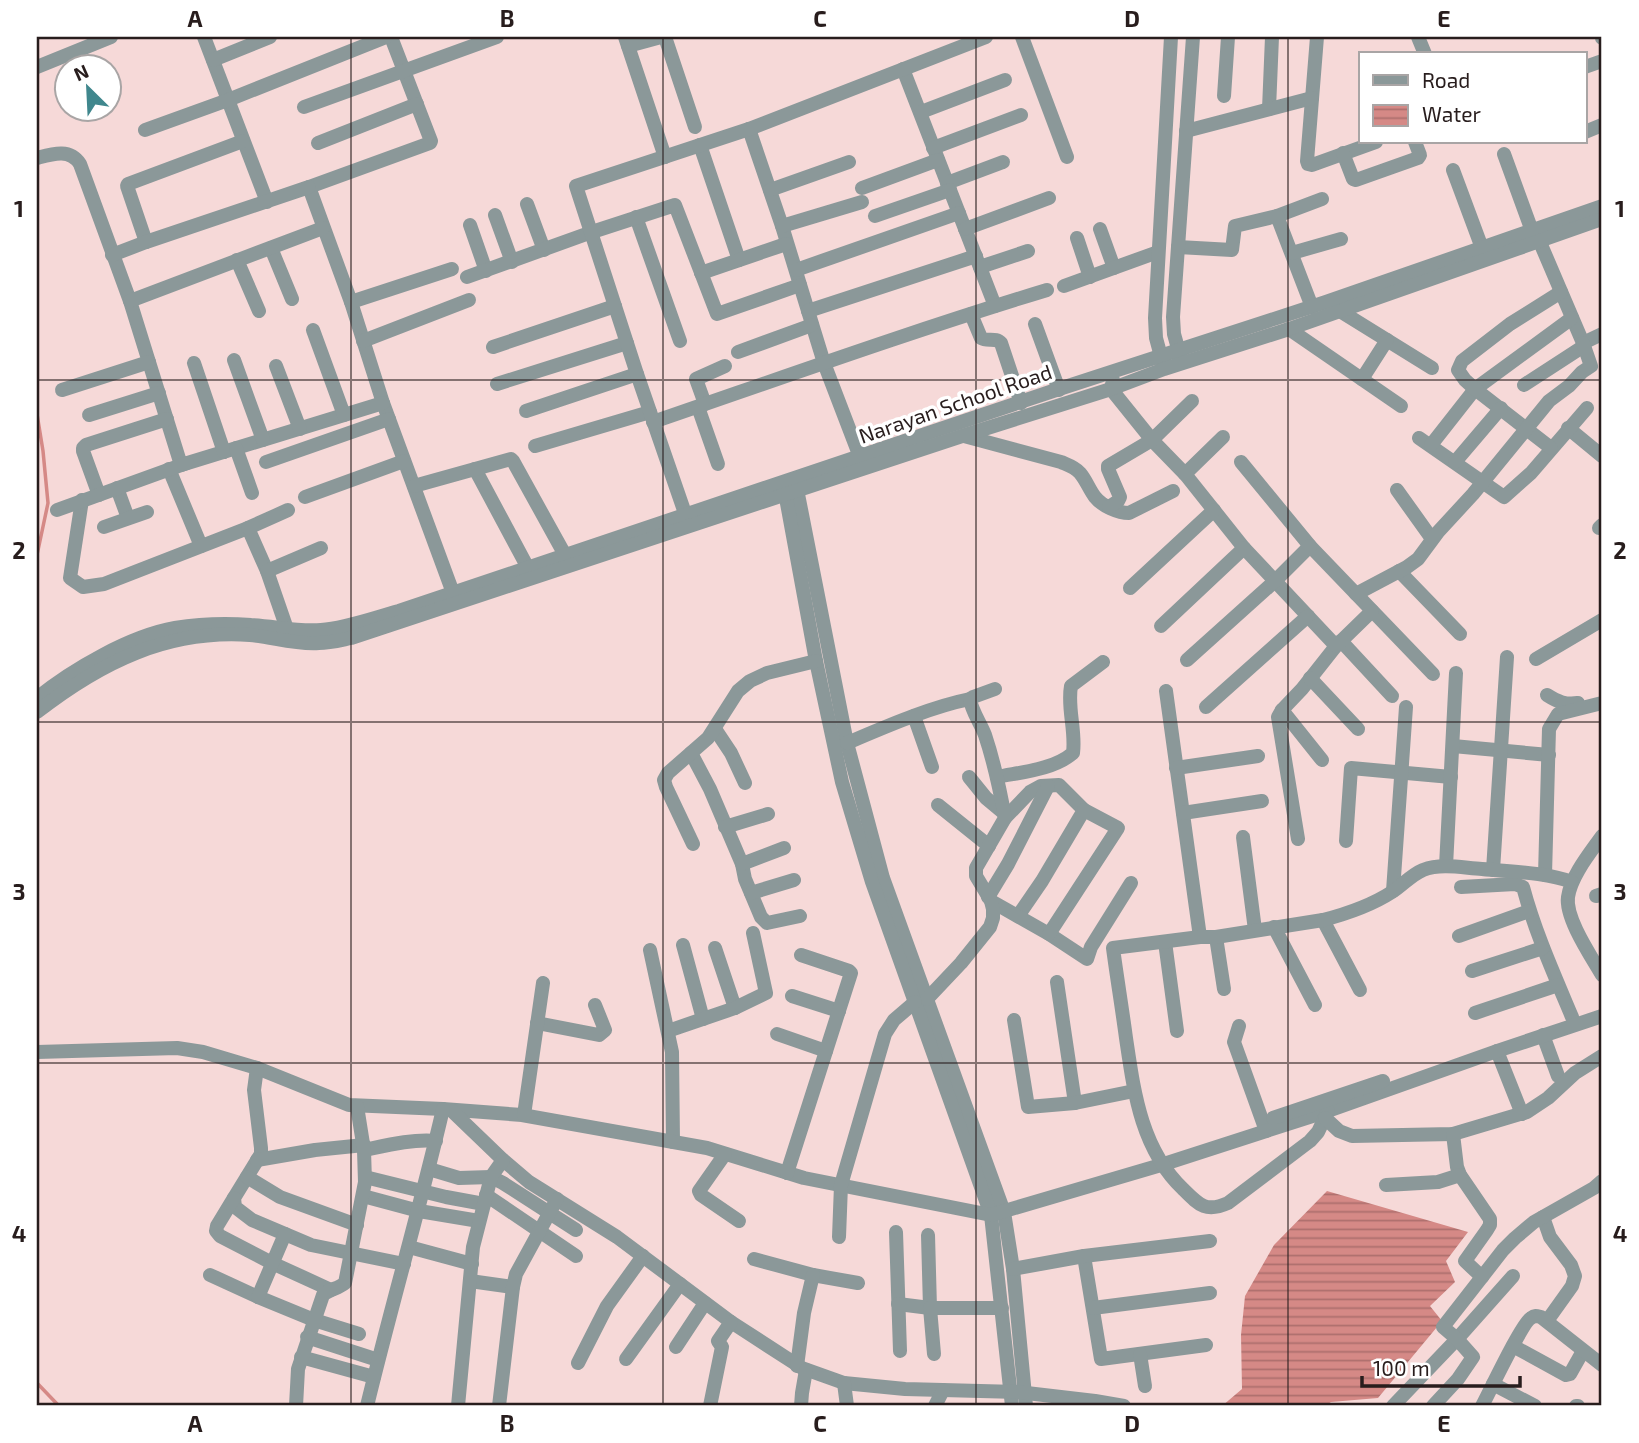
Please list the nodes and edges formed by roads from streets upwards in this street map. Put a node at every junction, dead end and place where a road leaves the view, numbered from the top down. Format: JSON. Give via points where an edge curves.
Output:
{"nodes":[{"id":1,"x":111,"y":37,"type":"edge"},
{"id":2,"x":204,"y":37,"type":"edge"},
{"id":3,"x":270,"y":37,"type":"edge"},
{"id":4,"x":386,"y":37,"type":"edge"},
{"id":5,"x":391,"y":37,"type":"edge"},
{"id":6,"x":497,"y":37,"type":"edge"},
{"id":7,"x":663,"y":37,"type":"edge"},
{"id":8,"x":986,"y":37,"type":"edge"},
{"id":9,"x":1022,"y":37,"type":"edge"},
{"id":10,"x":1171,"y":37,"type":"edge"},
{"id":11,"x":1194,"y":37,"type":"edge"},
{"id":12,"x":1228,"y":37,"type":"edge"},
{"id":13,"x":1272,"y":37,"type":"edge"},
{"id":14,"x":1317,"y":37,"type":"edge"},
{"id":15,"x":627,"y":42,"type":"edge"},
{"id":16,"x":460,"y":43,"type":"edge"},
{"id":17,"x":213,"y":60,"type":"junction"},
{"id":18,"x":37,"y":67,"type":"edge"},
{"id":19,"x":403,"y":69,"type":"junction"},
{"id":20,"x":903,"y":69,"type":"junction"},
{"id":21,"x":1005,"y":80,"type":"dead end"},
{"id":22,"x":1224,"y":96,"type":"dead end"},
{"id":23,"x":1312,"y":98,"type":"junction"},
{"id":24,"x":228,"y":100,"type":"junction"},
{"id":25,"x":416,"y":104,"type":"junction"},
{"id":26,"x":304,"y":107,"type":"dead end"},
{"id":27,"x":1269,"y":109,"type":"junction"},
{"id":28,"x":920,"y":112,"type":"junction"},
{"id":29,"x":1021,"y":115,"type":"dead end"},
{"id":30,"x":695,"y":127,"type":"dead end"},
{"id":31,"x":749,"y":129,"type":"junction"},
{"id":32,"x":145,"y":130,"type":"dead end"},
{"id":33,"x":1186,"y":131,"type":"junction"},
{"id":34,"x":243,"y":141,"type":"junction"},
{"id":35,"x":318,"y":143,"type":"dead end"},
{"id":36,"x":1370,"y":144,"type":"edge"},
{"id":37,"x":1416,"y":144,"type":"edge"},
{"id":38,"x":700,"y":145,"type":"junction"},
{"id":39,"x":1343,"y":153,"type":"junction"},
{"id":40,"x":936,"y":154,"type":"junction"},
{"id":41,"x":1504,"y":154,"type":"dead end"},
{"id":42,"x":665,"y":157,"type":"junction"},
{"id":43,"x":1067,"y":157,"type":"dead end"},
{"id":44,"x":37,"y":158,"type":"edge"},
{"id":45,"x":849,"y":162,"type":"dead end"},
{"id":46,"x":1003,"y":162,"type":"dead end"},
{"id":47,"x":1453,"y":170,"type":"dead end"},
{"id":48,"x":948,"y":186,"type":"junction"},
{"id":49,"x":309,"y":187,"type":"junction"},
{"id":50,"x":770,"y":190,"type":"junction"},
{"id":51,"x":1049,"y":198,"type":"dead end"},
{"id":52,"x":1322,"y":199,"type":"dead end"},
{"id":53,"x":267,"y":202,"type":"junction"},
{"id":54,"x":527,"y":204,"type":"dead end"},
{"id":55,"x":1602,"y":206,"type":"edge"},
{"id":56,"x":959,"y":213,"type":"junction"},
{"id":57,"x":495,"y":215,"type":"dead end"},
{"id":58,"x":875,"y":216,"type":"dead end"},
{"id":59,"x":1277,"y":216,"type":"junction"},
{"id":60,"x":636,"y":218,"type":"junction"},
{"id":61,"x":1602,"y":219,"type":"edge"},
{"id":62,"x":470,"y":225,"type":"dead end"},
{"id":63,"x":782,"y":226,"type":"junction"},
{"id":64,"x":323,"y":228,"type":"junction"},
{"id":65,"x":965,"y":229,"type":"junction"},
{"id":66,"x":1100,"y":229,"type":"dead end"},
{"id":67,"x":592,"y":232,"type":"junction"},
{"id":68,"x":1535,"y":236,"type":"junction"},
{"id":69,"x":1077,"y":237,"type":"dead end"},
{"id":70,"x":1341,"y":239,"type":"dead end"},
{"id":71,"x":146,"y":242,"type":"junction"},
{"id":72,"x":786,"y":244,"type":"junction"},
{"id":73,"x":271,"y":247,"type":"junction"},
{"id":74,"x":1178,"y":247,"type":"junction"},
{"id":75,"x":1482,"y":248,"type":"junction"},
{"id":76,"x":544,"y":250,"type":"junction"},
{"id":77,"x":1028,"y":251,"type":"dead end"},
{"id":78,"x":1158,"y":252,"type":"junction"},
{"id":79,"x":1292,"y":253,"type":"junction"},
{"id":80,"x":112,"y":255,"type":"junction"},
{"id":81,"x":237,"y":260,"type":"junction"},
{"id":82,"x":739,"y":260,"type":"junction"},
{"id":83,"x":512,"y":262,"type":"junction"},
{"id":84,"x":978,"y":262,"type":"junction"},
{"id":85,"x":1114,"y":268,"type":"junction"},
{"id":86,"x":452,"y":270,"type":"dead end"},
{"id":87,"x":796,"y":270,"type":"junction"},
{"id":88,"x":486,"y":271,"type":"junction"},
{"id":89,"x":701,"y":273,"type":"junction"},
{"id":90,"x":467,"y":277,"type":"dead end"},
{"id":91,"x":1090,"y":277,"type":"junction"},
{"id":92,"x":800,"y":285,"type":"junction"},
{"id":93,"x":1064,"y":286,"type":"dead end"},
{"id":94,"x":1047,"y":290,"type":"dead end"},
{"id":95,"x":1561,"y":292,"type":"junction"},
{"id":96,"x":292,"y":299,"type":"dead end"},
{"id":97,"x":469,"y":300,"type":"dead end"},
{"id":98,"x":130,"y":301,"type":"junction"},
{"id":99,"x":351,"y":302,"type":"junction"},
{"id":100,"x":615,"y":306,"type":"junction"},
{"id":101,"x":995,"y":306,"type":"junction"},
{"id":102,"x":1312,"y":307,"type":"junction"},
{"id":103,"x":259,"y":311,"type":"dead end"},
{"id":104,"x":1340,"y":311,"type":"junction"},
{"id":105,"x":971,"y":314,"type":"junction"},
{"id":106,"x":810,"y":318,"type":"junction"},
{"id":107,"x":1572,"y":318,"type":"junction"},
{"id":108,"x":1035,"y":324,"type":"dead end"},
{"id":109,"x":1289,"y":329,"type":"junction"},
{"id":110,"x":313,"y":330,"type":"dead end"},
{"id":111,"x":1602,"y":334,"type":"edge"},
{"id":112,"x":1387,"y":340,"type":"junction"},
{"id":113,"x":363,"y":341,"type":"junction"},
{"id":114,"x":680,"y":341,"type":"dead end"},
{"id":115,"x":627,"y":343,"type":"junction"},
{"id":116,"x":1583,"y":344,"type":"junction"},
{"id":117,"x":493,"y":347,"type":"dead end"},
{"id":118,"x":738,"y":352,"type":"dead end"},
{"id":119,"x":1180,"y":357,"type":"junction"},
{"id":120,"x":234,"y":360,"type":"dead end"},
{"id":121,"x":149,"y":362,"type":"junction"},
{"id":122,"x":194,"y":363,"type":"dead end"},
{"id":123,"x":824,"y":363,"type":"junction"},
{"id":124,"x":1162,"y":363,"type":"junction"},
{"id":125,"x":276,"y":366,"type":"dead end"},
{"id":126,"x":725,"y":366,"type":"dead end"},
{"id":127,"x":1432,"y":368,"type":"dead end"},
{"id":128,"x":1114,"y":372,"type":"junction"},
{"id":129,"x":637,"y":374,"type":"junction"},
{"id":130,"x":1362,"y":379,"type":"junction"},
{"id":131,"x":497,"y":384,"type":"dead end"},
{"id":132,"x":1524,"y":385,"type":"dead end"},
{"id":133,"x":1111,"y":389,"type":"junction"},
{"id":134,"x":1475,"y":389,"type":"junction"},
{"id":135,"x":62,"y":390,"type":"dead end"},
{"id":136,"x":1059,"y":390,"type":"junction"},
{"id":137,"x":159,"y":393,"type":"junction"},
{"id":138,"x":1192,"y":401,"type":"dead end"},
{"id":139,"x":1021,"y":402,"type":"junction"},
{"id":140,"x":383,"y":403,"type":"junction"},
{"id":141,"x":701,"y":406,"type":"junction"},
{"id":142,"x":1401,"y":406,"type":"dead end"},
{"id":143,"x":1500,"y":408,"type":"junction"},
{"id":144,"x":1587,"y":408,"type":"dead end"},
{"id":145,"x":526,"y":411,"type":"dead end"},
{"id":146,"x":89,"y":415,"type":"dead end"},
{"id":147,"x":344,"y":415,"type":"junction"},
{"id":148,"x":652,"y":417,"type":"junction"},
{"id":149,"x":167,"y":419,"type":"junction"},
{"id":150,"x":389,"y":419,"type":"junction"},
{"id":151,"x":1569,"y":428,"type":"junction"},
{"id":152,"x":300,"y":429,"type":"junction"},
{"id":153,"x":1527,"y":429,"type":"junction"},
{"id":154,"x":962,"y":436,"type":"junction"},
{"id":155,"x":1223,"y":437,"type":"dead end"},
{"id":156,"x":263,"y":440,"type":"junction"},
{"id":157,"x":1152,"y":440,"type":"junction"},
{"id":158,"x":535,"y":446,"type":"dead end"},
{"id":159,"x":1551,"y":447,"type":"junction"},
{"id":160,"x":230,"y":450,"type":"junction"},
{"id":161,"x":1602,"y":456,"type":"edge"},
{"id":162,"x":860,"y":457,"type":"junction"},
{"id":163,"x":266,"y":461,"type":"dead end"},
{"id":164,"x":404,"y":461,"type":"junction"},
{"id":165,"x":1241,"y":462,"type":"dead end"},
{"id":166,"x":187,"y":463,"type":"junction"},
{"id":167,"x":1455,"y":463,"type":"junction"},
{"id":168,"x":718,"y":464,"type":"dead end"},
{"id":169,"x":475,"y":469,"type":"junction"},
{"id":170,"x":169,"y":470,"type":"junction"},
{"id":171,"x":1185,"y":474,"type":"junction"},
{"id":172,"x":1482,"y":482,"type":"junction"},
{"id":173,"x":414,"y":486,"type":"junction"},
{"id":174,"x":791,"y":487,"type":"junction"},
{"id":175,"x":117,"y":488,"type":"junction"},
{"id":176,"x":1396,"y":490,"type":"dead end"},
{"id":177,"x":1173,"y":491,"type":"dead end"},
{"id":178,"x":252,"y":493,"type":"dead end"},
{"id":179,"x":99,"y":495,"type":"junction"},
{"id":180,"x":304,"y":497,"type":"dead end"},
{"id":181,"x":82,"y":500,"type":"junction"},
{"id":182,"x":1109,"y":507,"type":"junction"},
{"id":183,"x":57,"y":509,"type":"dead end"},
{"id":184,"x":289,"y":509,"type":"dead end"},
{"id":185,"x":1214,"y":510,"type":"junction"},
{"id":186,"x":147,"y":512,"type":"dead end"},
{"id":187,"x":128,"y":518,"type":"junction"},
{"id":188,"x":688,"y":521,"type":"junction"},
{"id":189,"x":104,"y":527,"type":"dead end"},
{"id":190,"x":248,"y":528,"type":"junction"},
{"id":191,"x":1432,"y":538,"type":"junction"},
{"id":192,"x":201,"y":546,"type":"junction"},
{"id":193,"x":1310,"y":546,"type":"junction"},
{"id":194,"x":321,"y":548,"type":"dead end"},
{"id":195,"x":1244,"y":548,"type":"junction"},
{"id":196,"x":565,"y":555,"type":"junction"},
{"id":197,"x":528,"y":568,"type":"junction"},
{"id":198,"x":267,"y":571,"type":"junction"},
{"id":199,"x":1399,"y":571,"type":"junction"},
{"id":200,"x":1275,"y":581,"type":"junction"},
{"id":201,"x":1130,"y":588,"type":"dead end"},
{"id":202,"x":1356,"y":594,"type":"junction"},
{"id":203,"x":455,"y":598,"type":"junction"},
{"id":204,"x":1372,"y":611,"type":"junction"},
{"id":205,"x":1308,"y":616,"type":"junction"},
{"id":206,"x":1602,"y":621,"type":"edge"},
{"id":207,"x":1161,"y":626,"type":"dead end"},
{"id":208,"x":287,"y":629,"type":"junction"},
{"id":209,"x":1461,"y":634,"type":"dead end"},
{"id":210,"x":320,"y":637,"type":"junction"},
{"id":211,"x":1339,"y":644,"type":"junction"},
{"id":212,"x":1507,"y":657,"type":"dead end"},
{"id":213,"x":1536,"y":659,"type":"dead end"},
{"id":214,"x":1187,"y":660,"type":"dead end"},
{"id":215,"x":816,"y":662,"type":"junction"},
{"id":216,"x":1104,"y":662,"type":"dead end"},
{"id":217,"x":1456,"y":673,"type":"dead end"},
{"id":218,"x":1433,"y":674,"type":"dead end"},
{"id":219,"x":1310,"y":678,"type":"junction"},
{"id":220,"x":995,"y":689,"type":"dead end"},
{"id":221,"x":1166,"y":691,"type":"dead end"},
{"id":222,"x":1547,"y":695,"type":"dead end"},
{"id":223,"x":1392,"y":696,"type":"dead end"},
{"id":224,"x":37,"y":698,"type":"edge"},
{"id":225,"x":1602,"y":698,"type":"edge"},
{"id":226,"x":970,"y":699,"type":"junction"},
{"id":227,"x":1602,"y":704,"type":"edge"},
{"id":228,"x":1206,"y":707,"type":"dead end"},
{"id":229,"x":1406,"y":707,"type":"dead end"},
{"id":230,"x":1282,"y":710,"type":"junction"},
{"id":231,"x":37,"y":712,"type":"edge"},
{"id":232,"x":914,"y":716,"type":"junction"},
{"id":233,"x":715,"y":729,"type":"junction"},
{"id":234,"x":1358,"y":729,"type":"dead end"},
{"id":235,"x":847,"y":743,"type":"junction"},
{"id":236,"x":1453,"y":746,"type":"junction"},
{"id":237,"x":1501,"y":750,"type":"junction"},
{"id":238,"x":691,"y":753,"type":"junction"},
{"id":239,"x":1549,"y":755,"type":"junction"},
{"id":240,"x":1258,"y":756,"type":"dead end"},
{"id":241,"x":1321,"y":760,"type":"dead end"},
{"id":242,"x":932,"y":767,"type":"dead end"},
{"id":243,"x":1176,"y":768,"type":"junction"},
{"id":244,"x":1401,"y":772,"type":"junction"},
{"id":245,"x":969,"y":777,"type":"dead end"},
{"id":246,"x":1451,"y":777,"type":"junction"},
{"id":247,"x":997,"y":778,"type":"junction"},
{"id":248,"x":745,"y":783,"type":"dead end"},
{"id":249,"x":1048,"y":786,"type":"junction"},
{"id":250,"x":1262,"y":802,"type":"dead end"},
{"id":251,"x":938,"y":805,"type":"dead end"},
{"id":252,"x":1084,"y":810,"type":"junction"},
{"id":253,"x":1183,"y":813,"type":"junction"},
{"id":254,"x":768,"y":814,"type":"dead end"},
{"id":255,"x":1005,"y":815,"type":"junction"},
{"id":256,"x":725,"y":827,"type":"junction"},
{"id":257,"x":1602,"y":836,"type":"edge"},
{"id":258,"x":1243,"y":837,"type":"dead end"},
{"id":259,"x":1298,"y":839,"type":"dead end"},
{"id":260,"x":1346,"y":841,"type":"dead end"},
{"id":261,"x":693,"y":844,"type":"dead end"},
{"id":262,"x":989,"y":846,"type":"junction"},
{"id":263,"x":783,"y":848,"type":"dead end"},
{"id":264,"x":742,"y":864,"type":"junction"},
{"id":265,"x":1446,"y":866,"type":"junction"},
{"id":266,"x":1493,"y":870,"type":"junction"},
{"id":267,"x":1545,"y":875,"type":"junction"},
{"id":268,"x":794,"y":880,"type":"dead end"},
{"id":269,"x":1572,"y":882,"type":"junction"},
{"id":270,"x":1131,"y":883,"type":"dead end"},
{"id":271,"x":1461,"y":887,"type":"dead end"},
{"id":272,"x":1393,"y":891,"type":"junction"},
{"id":273,"x":751,"y":893,"type":"junction"},
{"id":274,"x":990,"y":899,"type":"junction"},
{"id":275,"x":1529,"y":911,"type":"junction"},
{"id":276,"x":800,"y":916,"type":"dead end"},
{"id":277,"x":1018,"y":916,"type":"junction"},
{"id":278,"x":1323,"y":920,"type":"junction"},
{"id":279,"x":1274,"y":927,"type":"junction"},
{"id":280,"x":1255,"y":930,"type":"junction"},
{"id":281,"x":753,"y":933,"type":"dead end"},
{"id":282,"x":1049,"y":934,"type":"junction"},
{"id":283,"x":1458,"y":936,"type":"dead end"},
{"id":284,"x":1200,"y":937,"type":"junction"},
{"id":285,"x":1216,"y":937,"type":"junction"},
{"id":286,"x":1165,"y":942,"type":"junction"},
{"id":287,"x":683,"y":945,"type":"dead end"},
{"id":288,"x":715,"y":948,"type":"dead end"},
{"id":289,"x":1543,"y":948,"type":"junction"},
{"id":290,"x":650,"y":950,"type":"dead end"},
{"id":291,"x":800,"y":956,"type":"dead end"},
{"id":292,"x":1472,"y":971,"type":"dead end"},
{"id":293,"x":1602,"y":975,"type":"edge"},
{"id":294,"x":1056,"y":982,"type":"dead end"},
{"id":295,"x":542,"y":983,"type":"dead end"},
{"id":296,"x":1558,"y":985,"type":"junction"},
{"id":297,"x":1224,"y":989,"type":"dead end"},
{"id":298,"x":1360,"y":990,"type":"dead end"},
{"id":299,"x":792,"y":996,"type":"dead end"},
{"id":300,"x":921,"y":1000,"type":"junction"},
{"id":301,"x":595,"y":1005,"type":"dead end"},
{"id":302,"x":1315,"y":1005,"type":"dead end"},
{"id":303,"x":1602,"y":1007,"type":"edge"},
{"id":304,"x":735,"y":1008,"type":"junction"},
{"id":305,"x":839,"y":1011,"type":"junction"},
{"id":306,"x":1475,"y":1013,"type":"dead end"},
{"id":307,"x":1602,"y":1016,"type":"edge"},
{"id":308,"x":1572,"y":1017,"type":"junction"},
{"id":309,"x":703,"y":1019,"type":"junction"},
{"id":310,"x":1014,"y":1020,"type":"dead end"},
{"id":311,"x":537,"y":1023,"type":"junction"},
{"id":312,"x":1239,"y":1026,"type":"dead end"},
{"id":313,"x":668,"y":1031,"type":"junction"},
{"id":314,"x":1177,"y":1031,"type":"dead end"},
{"id":315,"x":777,"y":1034,"type":"dead end"},
{"id":316,"x":1543,"y":1035,"type":"junction"},
{"id":317,"x":826,"y":1051,"type":"junction"},
{"id":318,"x":1497,"y":1051,"type":"junction"},
{"id":319,"x":37,"y":1052,"type":"edge"},
{"id":320,"x":1602,"y":1056,"type":"edge"},
{"id":321,"x":257,"y":1068,"type":"junction"},
{"id":322,"x":1558,"y":1076,"type":"dead end"},
{"id":323,"x":1134,"y":1091,"type":"junction"},
{"id":324,"x":1075,"y":1103,"type":"junction"},
{"id":325,"x":356,"y":1106,"type":"junction"},
{"id":326,"x":447,"y":1109,"type":"junction"},
{"id":327,"x":1326,"y":1114,"type":"junction"},
{"id":328,"x":1522,"y":1114,"type":"junction"},
{"id":329,"x":524,"y":1115,"type":"junction"},
{"id":330,"x":1264,"y":1126,"type":"junction"},
{"id":331,"x":1453,"y":1134,"type":"junction"},
{"id":332,"x":436,"y":1141,"type":"junction"},
{"id":333,"x":673,"y":1142,"type":"junction"},
{"id":334,"x":364,"y":1147,"type":"junction"},
{"id":335,"x":725,"y":1154,"type":"junction"},
{"id":336,"x":257,"y":1160,"type":"junction"},
{"id":337,"x":503,"y":1160,"type":"junction"},
{"id":338,"x":1159,"y":1161,"type":"junction"},
{"id":339,"x":429,"y":1170,"type":"junction"},
{"id":340,"x":787,"y":1172,"type":"junction"},
{"id":341,"x":1460,"y":1175,"type":"junction"},
{"id":342,"x":247,"y":1177,"type":"junction"},
{"id":343,"x":365,"y":1177,"type":"junction"},
{"id":344,"x":491,"y":1177,"type":"junction"},
{"id":345,"x":1602,"y":1181,"type":"edge"},
{"id":346,"x":841,"y":1185,"type":"junction"},
{"id":347,"x":1385,"y":1185,"type":"dead end"},
{"id":348,"x":423,"y":1191,"type":"junction"},
{"id":349,"x":363,"y":1196,"type":"junction"},
{"id":350,"x":234,"y":1198,"type":"junction"},
{"id":351,"x":485,"y":1200,"type":"junction"},
{"id":352,"x":554,"y":1206,"type":"junction"},
{"id":353,"x":996,"y":1209,"type":"junction"},
{"id":354,"x":418,"y":1211,"type":"junction"},
{"id":355,"x":1543,"y":1217,"type":"junction"},
{"id":356,"x":479,"y":1221,"type":"junction"},
{"id":357,"x":739,"y":1221,"type":"dead end"},
{"id":358,"x":357,"y":1225,"type":"junction"},
{"id":359,"x":576,"y":1230,"type":"dead end"},
{"id":360,"x":540,"y":1231,"type":"junction"},
{"id":361,"x":896,"y":1232,"type":"dead end"},
{"id":362,"x":285,"y":1234,"type":"junction"},
{"id":363,"x":928,"y":1236,"type":"dead end"},
{"id":364,"x":839,"y":1237,"type":"dead end"},
{"id":365,"x":1210,"y":1241,"type":"dead end"},
{"id":366,"x":409,"y":1247,"type":"junction"},
{"id":367,"x":351,"y":1252,"type":"junction"},
{"id":368,"x":576,"y":1255,"type":"dead end"},
{"id":369,"x":643,"y":1256,"type":"junction"},
{"id":370,"x":1084,"y":1256,"type":"junction"},
{"id":371,"x":754,"y":1259,"type":"dead end"},
{"id":372,"x":272,"y":1263,"type":"junction"},
{"id":373,"x":404,"y":1264,"type":"junction"},
{"id":374,"x":472,"y":1264,"type":"junction"},
{"id":375,"x":1013,"y":1269,"type":"junction"},
{"id":376,"x":210,"y":1275,"type":"dead end"},
{"id":377,"x":813,"y":1275,"type":"junction"},
{"id":378,"x":1513,"y":1276,"type":"dead end"},
{"id":379,"x":1482,"y":1277,"type":"junction"},
{"id":380,"x":470,"y":1281,"type":"junction"},
{"id":381,"x":858,"y":1283,"type":"dead end"},
{"id":382,"x":680,"y":1284,"type":"junction"},
{"id":383,"x":513,"y":1287,"type":"junction"},
{"id":384,"x":331,"y":1290,"type":"junction"},
{"id":385,"x":1210,"y":1293,"type":"dead end"},
{"id":386,"x":258,"y":1297,"type":"junction"},
{"id":387,"x":705,"y":1303,"type":"junction"},
{"id":388,"x":898,"y":1304,"type":"junction"},
{"id":389,"x":930,"y":1308,"type":"junction"},
{"id":390,"x":1002,"y":1308,"type":"junction"},
{"id":391,"x":1093,"y":1308,"type":"junction"},
{"id":392,"x":314,"y":1320,"type":"junction"},
{"id":393,"x":1546,"y":1321,"type":"junction"},
{"id":394,"x":731,"y":1322,"type":"junction"},
{"id":395,"x":359,"y":1334,"type":"dead end"},
{"id":396,"x":307,"y":1337,"type":"junction"},
{"id":397,"x":1457,"y":1339,"type":"junction"},
{"id":398,"x":1206,"y":1345,"type":"dead end"},
{"id":399,"x":1513,"y":1346,"type":"junction"},
{"id":400,"x":676,"y":1347,"type":"dead end"},
{"id":401,"x":900,"y":1351,"type":"dead end"},
{"id":402,"x":1583,"y":1351,"type":"junction"},
{"id":403,"x":933,"y":1354,"type":"dead end"},
{"id":404,"x":1140,"y":1354,"type":"junction"},
{"id":405,"x":301,"y":1357,"type":"junction"},
{"id":406,"x":626,"y":1359,"type":"dead end"},
{"id":407,"x":378,"y":1360,"type":"junction"},
{"id":408,"x":578,"y":1363,"type":"dead end"},
{"id":409,"x":1602,"y":1365,"type":"edge"},
{"id":410,"x":802,"y":1368,"type":"junction"},
{"id":411,"x":374,"y":1377,"type":"junction"},
{"id":412,"x":844,"y":1383,"type":"junction"},
{"id":413,"x":1493,"y":1384,"type":"junction"},
{"id":414,"x":1145,"y":1386,"type":"dead end"},
{"id":415,"x":943,"y":1390,"type":"junction"},
{"id":416,"x":1019,"y":1400,"type":"edge"},
{"id":417,"x":296,"y":1406,"type":"edge"},
{"id":418,"x":367,"y":1406,"type":"edge"},
{"id":419,"x":458,"y":1406,"type":"edge"},
{"id":420,"x":499,"y":1406,"type":"edge"},
{"id":421,"x":710,"y":1406,"type":"edge"},
{"id":422,"x":801,"y":1406,"type":"edge"},
{"id":423,"x":847,"y":1406,"type":"edge"},
{"id":424,"x":935,"y":1406,"type":"edge"},
{"id":425,"x":1124,"y":1406,"type":"edge"},
{"id":426,"x":1393,"y":1406,"type":"edge"},
{"id":427,"x":1433,"y":1406,"type":"edge"},
{"id":428,"x":1482,"y":1406,"type":"edge"},
{"id":429,"x":1535,"y":1406,"type":"edge"}],
"edges":[{"from":1,"to":18,"type":"street"},
{"from":2,"to":17,"type":"street"},
{"from":3,"to":17,"type":"street"},
{"from":4,"to":24,"type":"street"},
{"from":5,"to":19,"type":"street"},
{"from":6,"to":16,"type":"street"},
{"from":7,"to":15,"type":"street"},
{"from":7,"to":30,"type":"street"},
{"from":8,"to":20,"type":"street"},
{"from":9,"to":43,"type":"street"},
{"from":10,"to":78,"type":"street"},
{"from":11,"to":33,"type":"street"},
{"from":12,"to":22,"type":"street"},
{"from":13,"to":27,"type":"street"},
{"from":14,"to":23,"type":"street"},
{"from":15,"to":42,"type":"street"},
{"from":16,"to":19,"type":"street"},
{"from":17,"to":24,"type":"street"},
{"from":19,"to":25,"type":"street"},
{"from":19,"to":26,"type":"street"},
{"from":20,"to":28,"type":"street"},
{"from":20,"to":31,"type":"street"},
{"from":21,"to":28,"type":"street"},
{"from":23,"to":27,"type":"street"},
{"from":23,"to":39,"type":"street","via":[[1308,164]]},
{"from":24,"to":32,"type":"street"},
{"from":24,"to":34,"type":"street"},
{"from":25,"to":35,"type":"street"},
{"from":25,"to":49,"type":"street","via":[[430,143]]},
{"from":27,"to":33,"type":"street"},
{"from":28,"to":40,"type":"street"},
{"from":29,"to":40,"type":"street"},
{"from":31,"to":38,"type":"street"},
{"from":31,"to":50,"type":"street"},
{"from":33,"to":74,"type":"street"},
{"from":34,"to":53,"type":"street"},
{"from":34,"to":71,"type":"street","via":[[128,184]]},
{"from":36,"to":39,"type":"street"},
{"from":37,"to":39,"type":"street","via":[[1418,158],[1356,180]]},
{"from":38,"to":42,"type":"street"},
{"from":38,"to":82,"type":"street"},
{"from":40,"to":48,"type":"street"},
{"from":40,"to":63,"type":"street","via":[[862,195]]},
{"from":41,"to":68,"type":"street"},
{"from":42,"to":67,"type":"street","via":[[576,186]]},
{"from":44,"to":80,"type":"street","via":[[60,153],[78,159]]},
{"from":45,"to":50,"type":"street"},
{"from":46,"to":48,"type":"street"},
{"from":47,"to":75,"type":"street"},
{"from":48,"to":56,"type":"street"},
{"from":48,"to":58,"type":"street"},
{"from":49,"to":53,"type":"street"},
{"from":49,"to":64,"type":"street"},
{"from":50,"to":63,"type":"street"},
{"from":51,"to":65,"type":"street"},
{"from":52,"to":59,"type":"street"},
{"from":53,"to":71,"type":"street"},
{"from":54,"to":76,"type":"street"},
{"from":55,"to":68,"type":"street"},
{"from":56,"to":65,"type":"street"},
{"from":56,"to":87,"type":"street"},
{"from":57,"to":83,"type":"street"},
{"from":59,"to":74,"type":"street","via":[[1234,226],[1232,250]]},
{"from":59,"to":79,"type":"street"},
{"from":60,"to":67,"type":"street"},
{"from":60,"to":89,"type":"street","via":[[675,205]]},
{"from":60,"to":114,"type":"street"},
{"from":61,"to":68,"type":"street"},
{"from":62,"to":88,"type":"street"},
{"from":63,"to":72,"type":"street"},
{"from":64,"to":73,"type":"street"},
{"from":64,"to":99,"type":"street"},
{"from":65,"to":84,"type":"street"},
{"from":66,"to":85,"type":"street"},
{"from":67,"to":76,"type":"street"},
{"from":67,"to":100,"type":"street"},
{"from":68,"to":75,"type":"street"},
{"from":68,"to":95,"type":"street"},
{"from":68,"to":104,"type":"street"},
{"from":69,"to":91,"type":"street"},
{"from":70,"to":79,"type":"street"},
{"from":71,"to":80,"type":"street"},
{"from":72,"to":82,"type":"street"},
{"from":72,"to":87,"type":"street"},
{"from":73,"to":81,"type":"street"},
{"from":73,"to":96,"type":"street"},
{"from":74,"to":119,"type":"street","via":[[1173,317]]},
{"from":75,"to":102,"type":"street"},
{"from":76,"to":83,"type":"street"},
{"from":77,"to":84,"type":"street"},
{"from":78,"to":85,"type":"street"},
{"from":78,"to":124,"type":"street","via":[[1155,318]]},
{"from":79,"to":102,"type":"street"},
{"from":80,"to":98,"type":"street"},
{"from":81,"to":98,"type":"street"},
{"from":81,"to":103,"type":"street"},
{"from":82,"to":89,"type":"street"},
{"from":83,"to":88,"type":"street"},
{"from":84,"to":101,"type":"street"},
{"from":84,"to":106,"type":"street"},
{"from":85,"to":91,"type":"street"},
{"from":86,"to":99,"type":"street"},
{"from":87,"to":92,"type":"street"},
{"from":88,"to":90,"type":"street"},
{"from":89,"to":92,"type":"street","via":[[717,314]]},
{"from":91,"to":93,"type":"street"},
{"from":92,"to":106,"type":"street"},
{"from":94,"to":101,"type":"street"},
{"from":95,"to":107,"type":"street"},
{"from":95,"to":134,"type":"street","via":[[1462,361],[1458,370]]},
{"from":97,"to":113,"type":"street"},
{"from":98,"to":121,"type":"street"},
{"from":99,"to":113,"type":"street"},
{"from":100,"to":115,"type":"street"},
{"from":100,"to":117,"type":"street"},
{"from":101,"to":105,"type":"street"},
{"from":102,"to":119,"type":"street"},
{"from":104,"to":109,"type":"street"},
{"from":104,"to":112,"type":"street"},
{"from":105,"to":123,"type":"street"},
{"from":105,"to":139,"type":"street","via":[[981,338],[1001,343]]},
{"from":106,"to":118,"type":"street"},
{"from":106,"to":123,"type":"street"},
{"from":107,"to":116,"type":"street"},
{"from":107,"to":134,"type":"street"},
{"from":108,"to":136,"type":"street"},
{"from":109,"to":119,"type":"street"},
{"from":109,"to":130,"type":"street"},
{"from":110,"to":147,"type":"street"},
{"from":111,"to":116,"type":"street"},
{"from":112,"to":127,"type":"street"},
{"from":112,"to":130,"type":"street"},
{"from":113,"to":140,"type":"street"},
{"from":115,"to":129,"type":"street"},
{"from":115,"to":131,"type":"street"},
{"from":116,"to":132,"type":"street"},
{"from":116,"to":153,"type":"street","via":[[1591,366],[1549,401]]},
{"from":119,"to":124,"type":"street"},
{"from":120,"to":156,"type":"street"},
{"from":121,"to":135,"type":"street"},
{"from":121,"to":137,"type":"street"},
{"from":122,"to":160,"type":"street"},
{"from":123,"to":141,"type":"street"},
{"from":123,"to":162,"type":"street"},
{"from":124,"to":128,"type":"street","name":"Narayan School Road"},
{"from":124,"to":133,"type":"street"},
{"from":125,"to":152,"type":"street"},
{"from":126,"to":141,"type":"street","via":[[696,379]]},
{"from":128,"to":133,"type":"street"},
{"from":128,"to":136,"type":"street","name":"Narayan School Road"},
{"from":129,"to":145,"type":"street"},
{"from":129,"to":148,"type":"street"},
{"from":130,"to":142,"type":"street"},
{"from":133,"to":154,"type":"street"},
{"from":133,"to":157,"type":"street"},
{"from":134,"to":143,"type":"street"},
{"from":134,"to":167,"type":"street","via":[[1425,442]]},
{"from":136,"to":139,"type":"street","name":"Narayan School Road"},
{"from":137,"to":146,"type":"street"},
{"from":137,"to":149,"type":"street"},
{"from":138,"to":157,"type":"street"},
{"from":139,"to":162,"type":"street","name":"Narayan School Road"},
{"from":140,"to":147,"type":"street"},
{"from":140,"to":150,"type":"street"},
{"from":141,"to":148,"type":"street"},
{"from":141,"to":168,"type":"street"},
{"from":143,"to":153,"type":"street"},
{"from":143,"to":167,"type":"street"},
{"from":144,"to":151,"type":"street"},
{"from":147,"to":152,"type":"street"},
{"from":148,"to":158,"type":"street"},
{"from":148,"to":188,"type":"street"},
{"from":149,"to":166,"type":"street","via":[[181,465]]},
{"from":149,"to":179,"type":"street","via":[[83,448]]},
{"from":150,"to":163,"type":"street"},
{"from":150,"to":164,"type":"street"},
{"from":151,"to":159,"type":"street"},
{"from":151,"to":161,"type":"street"},
{"from":152,"to":156,"type":"street"},
{"from":153,"to":159,"type":"street"},
{"from":153,"to":172,"type":"street"},
{"from":154,"to":174,"type":"street"},
{"from":154,"to":182,"type":"street","via":[[1074,468],[1096,499]]},
{"from":155,"to":171,"type":"street"},
{"from":156,"to":160,"type":"street"},
{"from":157,"to":171,"type":"street"},
{"from":157,"to":182,"type":"street","via":[[1108,466],[1120,497]]},
{"from":159,"to":172,"type":"street","via":[[1504,497]]},
{"from":160,"to":166,"type":"street"},
{"from":160,"to":178,"type":"street"},
{"from":162,"to":174,"type":"street","name":"Narayan School Road"},
{"from":164,"to":173,"type":"street"},
{"from":164,"to":180,"type":"street"},
{"from":165,"to":193,"type":"street"},
{"from":166,"to":170,"type":"street"},
{"from":167,"to":172,"type":"street"},
{"from":169,"to":173,"type":"street"},
{"from":169,"to":196,"type":"street","via":[[513,461]]},
{"from":169,"to":197,"type":"street"},
{"from":170,"to":175,"type":"street"},
{"from":170,"to":192,"type":"street"},
{"from":171,"to":185,"type":"street"},
{"from":172,"to":191,"type":"street"},
{"from":173,"to":203,"type":"street"},
{"from":174,"to":188,"type":"street","name":"Narayan School Road"},
{"from":174,"to":215,"type":"street"},
{"from":174,"to":235,"type":"street"},
{"from":175,"to":179,"type":"street"},
{"from":175,"to":187,"type":"street"},
{"from":176,"to":191,"type":"street"},
{"from":177,"to":182,"type":"street","via":[[1129,513]]},
{"from":179,"to":181,"type":"street"},
{"from":181,"to":183,"type":"street"},
{"from":181,"to":192,"type":"street","via":[[70,578],[83,587],[104,584]]},
{"from":184,"to":190,"type":"street"},
{"from":185,"to":195,"type":"street"},
{"from":185,"to":201,"type":"street"},
{"from":186,"to":187,"type":"street"},
{"from":187,"to":189,"type":"street"},
{"from":188,"to":196,"type":"street","name":"Narayan School Road"},
{"from":188,"to":203,"type":"street"},
{"from":190,"to":192,"type":"street"},
{"from":190,"to":198,"type":"street"},
{"from":191,"to":199,"type":"street","via":[[1418,559]]},
{"from":193,"to":200,"type":"street"},
{"from":193,"to":202,"type":"street"},
{"from":194,"to":198,"type":"street"},
{"from":195,"to":200,"type":"street"},
{"from":195,"to":207,"type":"street"},
{"from":196,"to":197,"type":"street","name":"Narayan School Road"},
{"from":197,"to":203,"type":"street","name":"Narayan School Road"},
{"from":198,"to":208,"type":"street"},
{"from":199,"to":202,"type":"street"},
{"from":199,"to":209,"type":"street"},
{"from":200,"to":205,"type":"street"},
{"from":200,"to":214,"type":"street"},
{"from":202,"to":204,"type":"street"},
{"from":203,"to":210,"type":"street","name":"Narayan School Road"},
{"from":204,"to":211,"type":"street"},
{"from":204,"to":218,"type":"street"},
{"from":205,"to":211,"type":"street"},
{"from":205,"to":228,"type":"street"},
{"from":206,"to":213,"type":"street"},
{"from":208,"to":210,"type":"street"},
{"from":208,"to":224,"type":"street","via":[[223,625],[167,630],[96,659]]},
{"from":210,"to":231,"type":"street","via":[[293,642],[249,635],[213,636],[154,645],[101,668]]},
{"from":211,"to":219,"type":"street"},
{"from":211,"to":223,"type":"street"},
{"from":212,"to":237,"type":"street"},
{"from":215,"to":233,"type":"street","via":[[750,681],[738,691]]},
{"from":215,"to":300,"type":"street","via":[[842,782],[872,882]]},
{"from":216,"to":247,"type":"street","via":[[1071,686],[1073,753],[1053,764]]},
{"from":217,"to":236,"type":"street"},
{"from":219,"to":230,"type":"street"},
{"from":219,"to":234,"type":"street"},
{"from":220,"to":226,"type":"street"},
{"from":221,"to":243,"type":"street"},
{"from":222,"to":225,"type":"street","via":[[1564,703]]},
{"from":226,"to":232,"type":"street"},
{"from":226,"to":247,"type":"street"},
{"from":227,"to":239,"type":"street","via":[[1558,714],[1549,729]]},
{"from":229,"to":244,"type":"street"},
{"from":230,"to":241,"type":"street"},
{"from":230,"to":259,"type":"street","via":[[1278,717]]},
{"from":232,"to":235,"type":"street"},
{"from":232,"to":242,"type":"street"},
{"from":233,"to":238,"type":"street"},
{"from":233,"to":248,"type":"street"},
{"from":235,"to":300,"type":"street"},
{"from":236,"to":237,"type":"street"},
{"from":236,"to":246,"type":"street"},
{"from":237,"to":239,"type":"street"},
{"from":237,"to":266,"type":"street"},
{"from":238,"to":256,"type":"street"},
{"from":238,"to":261,"type":"street","via":[[664,780]]},
{"from":239,"to":267,"type":"street"},
{"from":240,"to":243,"type":"street"},
{"from":243,"to":253,"type":"street"},
{"from":244,"to":246,"type":"street"},
{"from":244,"to":260,"type":"street","via":[[1352,768]]},
{"from":244,"to":272,"type":"street"},
{"from":245,"to":255,"type":"street"},
{"from":246,"to":265,"type":"street"},
{"from":247,"to":255,"type":"street"},
{"from":249,"to":252,"type":"street","via":[[1059,785]]},
{"from":249,"to":255,"type":"street","via":[[1030,792]]},
{"from":249,"to":274,"type":"street"},
{"from":250,"to":253,"type":"street"},
{"from":251,"to":262,"type":"street"},
{"from":252,"to":277,"type":"street"},
{"from":252,"to":282,"type":"street","via":[[1118,828]]},
{"from":253,"to":284,"type":"street"},
{"from":254,"to":256,"type":"street"},
{"from":255,"to":262,"type":"street"},
{"from":256,"to":264,"type":"street"},
{"from":257,"to":269,"type":"street"},
{"from":258,"to":280,"type":"street"},
{"from":262,"to":274,"type":"street","via":[[976,876]]},
{"from":263,"to":264,"type":"street"},
{"from":264,"to":273,"type":"street"},
{"from":265,"to":266,"type":"street"},
{"from":265,"to":272,"type":"street","via":[[1424,870]]},
{"from":266,"to":267,"type":"street"},
{"from":267,"to":269,"type":"street"},
{"from":268,"to":273,"type":"street"},
{"from":269,"to":293,"type":"street","via":[[1568,911]]},
{"from":270,"to":282,"type":"street","via":[[1087,959]]},
{"from":271,"to":275,"type":"street","via":[[1515,884],[1523,887]]},
{"from":272,"to":278,"type":"street"},
{"from":273,"to":276,"type":"street","via":[[767,923]]},
{"from":274,"to":277,"type":"street"},
{"from":274,"to":300,"type":"street","via":[[990,927],[961,963]]},
{"from":275,"to":283,"type":"street"},
{"from":275,"to":289,"type":"street"},
{"from":277,"to":282,"type":"street"},
{"from":278,"to":279,"type":"street"},
{"from":278,"to":298,"type":"street"},
{"from":279,"to":280,"type":"street"},
{"from":279,"to":302,"type":"street"},
{"from":280,"to":285,"type":"street"},
{"from":281,"to":304,"type":"street","via":[[766,993]]},
{"from":284,"to":285,"type":"street"},
{"from":284,"to":286,"type":"street"},
{"from":285,"to":297,"type":"street"},
{"from":286,"to":314,"type":"street"},
{"from":286,"to":323,"type":"street","via":[[1113,948]]},
{"from":287,"to":309,"type":"street"},
{"from":288,"to":304,"type":"street"},
{"from":289,"to":292,"type":"street"},
{"from":289,"to":296,"type":"street"},
{"from":290,"to":313,"type":"street"},
{"from":291,"to":305,"type":"street","via":[[851,973]]},
{"from":294,"to":324,"type":"street"},
{"from":295,"to":311,"type":"street"},
{"from":296,"to":306,"type":"street"},
{"from":296,"to":308,"type":"street"},
{"from":299,"to":305,"type":"street"},
{"from":300,"to":346,"type":"street","via":[[894,1020],[885,1034]]},
{"from":300,"to":353,"type":"street"},
{"from":301,"to":311,"type":"street","via":[[605,1030],[599,1035]]},
{"from":303,"to":308,"type":"street"},
{"from":304,"to":309,"type":"street"},
{"from":305,"to":317,"type":"street"},
{"from":307,"to":316,"type":"street"},
{"from":308,"to":330,"type":"street"},
{"from":309,"to":313,"type":"street"},
{"from":310,"to":324,"type":"street","via":[[1028,1107]]},
{"from":311,"to":329,"type":"street"},
{"from":312,"to":330,"type":"street","via":[[1234,1042]]},
{"from":313,"to":333,"type":"street"},
{"from":315,"to":317,"type":"street"},
{"from":316,"to":318,"type":"street"},
{"from":316,"to":322,"type":"street"},
{"from":317,"to":340,"type":"street"},
{"from":318,"to":327,"type":"street"},
{"from":318,"to":328,"type":"street"},
{"from":319,"to":321,"type":"street","via":[[177,1048]]},
{"from":320,"to":328,"type":"street"},
{"from":321,"to":325,"type":"street"},
{"from":321,"to":336,"type":"street","via":[[254,1090],[261,1148]]},
{"from":323,"to":324,"type":"street"},
{"from":323,"to":338,"type":"street"},
{"from":325,"to":326,"type":"street"},
{"from":325,"to":334,"type":"street"},
{"from":326,"to":329,"type":"street"},
{"from":326,"to":332,"type":"street"},
{"from":326,"to":337,"type":"street"},
{"from":327,"to":330,"type":"street"},
{"from":327,"to":331,"type":"street","via":[[1339,1131],[1352,1136]]},
{"from":327,"to":338,"type":"street","via":[[1310,1141],[1220,1207],[1198,1204]]},
{"from":328,"to":331,"type":"street"},
{"from":329,"to":333,"type":"street"},
{"from":330,"to":338,"type":"street"},
{"from":331,"to":341,"type":"street"},
{"from":332,"to":334,"type":"street"},
{"from":332,"to":339,"type":"street"},
{"from":333,"to":335,"type":"street"},
{"from":334,"to":336,"type":"street"},
{"from":334,"to":343,"type":"street"},
{"from":335,"to":340,"type":"street"},
{"from":335,"to":357,"type":"street","via":[[699,1191]]},
{"from":336,"to":342,"type":"street"},
{"from":337,"to":344,"type":"street"},
{"from":337,"to":352,"type":"street"},
{"from":338,"to":353,"type":"street"},
{"from":339,"to":344,"type":"street","via":[[458,1178]]},
{"from":339,"to":348,"type":"street"},
{"from":340,"to":346,"type":"street"},
{"from":341,"to":347,"type":"street","via":[[1438,1182]]},
{"from":341,"to":379,"type":"street","via":[[1490,1219],[1465,1261]]},
{"from":342,"to":350,"type":"street"},
{"from":342,"to":358,"type":"street","via":[[280,1197]]},
{"from":343,"to":348,"type":"street"},
{"from":343,"to":349,"type":"street"},
{"from":344,"to":351,"type":"street"},
{"from":344,"to":352,"type":"street"},
{"from":345,"to":355,"type":"street"},
{"from":346,"to":353,"type":"street","via":[[971,1211]]},
{"from":346,"to":364,"type":"street"},
{"from":348,"to":351,"type":"street"},
{"from":348,"to":354,"type":"street"},
{"from":349,"to":354,"type":"street"},
{"from":349,"to":358,"type":"street"},
{"from":350,"to":362,"type":"street","via":[[235,1207],[253,1220]]},
{"from":350,"to":372,"type":"street","via":[[216,1231]]},
{"from":351,"to":356,"type":"street"},
{"from":351,"to":360,"type":"street"},
{"from":352,"to":359,"type":"street"},
{"from":352,"to":360,"type":"street"},
{"from":352,"to":369,"type":"street","via":[[617,1237]]},
{"from":353,"to":375,"type":"street"},
{"from":353,"to":390,"type":"street"},
{"from":354,"to":356,"type":"street"},
{"from":354,"to":366,"type":"street"},
{"from":355,"to":379,"type":"street","via":[[1515,1238]]},
{"from":355,"to":393,"type":"street","via":[[1549,1237],[1575,1276]]},
{"from":356,"to":374,"type":"street"},
{"from":358,"to":367,"type":"street"},
{"from":360,"to":368,"type":"street"},
{"from":360,"to":383,"type":"street"},
{"from":361,"to":388,"type":"street"},
{"from":362,"to":367,"type":"street","via":[[310,1245]]},
{"from":362,"to":372,"type":"street"},
{"from":363,"to":389,"type":"street"},
{"from":365,"to":370,"type":"street"},
{"from":366,"to":373,"type":"street"},
{"from":366,"to":374,"type":"street"},
{"from":367,"to":373,"type":"street"},
{"from":367,"to":384,"type":"street","via":[[345,1283]]},
{"from":369,"to":382,"type":"street"},
{"from":369,"to":408,"type":"street","via":[[607,1306]]},
{"from":370,"to":375,"type":"street"},
{"from":370,"to":391,"type":"street"},
{"from":371,"to":377,"type":"street"},
{"from":372,"to":384,"type":"street"},
{"from":372,"to":386,"type":"street"},
{"from":373,"to":407,"type":"street"},
{"from":374,"to":380,"type":"street"},
{"from":375,"to":416,"type":"street"},
{"from":376,"to":386,"type":"street"},
{"from":377,"to":381,"type":"street"},
{"from":377,"to":410,"type":"street","via":[[804,1313]]},
{"from":378,"to":397,"type":"street"},
{"from":379,"to":397,"type":"street","via":[[1443,1327]]},
{"from":380,"to":383,"type":"street"},
{"from":380,"to":419,"type":"street"},
{"from":382,"to":387,"type":"street"},
{"from":382,"to":406,"type":"street"},
{"from":383,"to":420,"type":"street"},
{"from":384,"to":392,"type":"street","via":[[323,1295]]},
{"from":385,"to":391,"type":"street"},
{"from":386,"to":392,"type":"street"},
{"from":387,"to":394,"type":"street"},
{"from":387,"to":400,"type":"street"},
{"from":388,"to":389,"type":"street"},
{"from":388,"to":401,"type":"street"},
{"from":389,"to":390,"type":"street"},
{"from":389,"to":403,"type":"street"},
{"from":390,"to":416,"type":"street"},
{"from":391,"to":404,"type":"street","via":[[1101,1359]]},
{"from":392,"to":395,"type":"street"},
{"from":392,"to":396,"type":"street"},
{"from":393,"to":399,"type":"street","via":[[1531,1317]]},
{"from":393,"to":402,"type":"street"},
{"from":394,"to":410,"type":"street"},
{"from":394,"to":421,"type":"street","via":[[718,1341],[722,1347]]},
{"from":396,"to":405,"type":"street"},
{"from":396,"to":407,"type":"street"},
{"from":397,"to":426,"type":"street"},
{"from":397,"to":427,"type":"street","via":[[1473,1357]]},
{"from":398,"to":404,"type":"street"},
{"from":399,"to":402,"type":"street","via":[[1566,1375]]},
{"from":399,"to":413,"type":"street"},
{"from":402,"to":409,"type":"street"},
{"from":404,"to":414,"type":"street"},
{"from":405,"to":411,"type":"street"},
{"from":405,"to":417,"type":"street"},
{"from":407,"to":411,"type":"street"},
{"from":410,"to":412,"type":"street"},
{"from":410,"to":422,"type":"street"},
{"from":411,"to":418,"type":"street"},
{"from":412,"to":415,"type":"street"},
{"from":412,"to":423,"type":"street"},
{"from":413,"to":428,"type":"street"},
{"from":413,"to":429,"type":"street"},
{"from":415,"to":416,"type":"street"},
{"from":415,"to":424,"type":"street"},
{"from":416,"to":425,"type":"street"}]}
